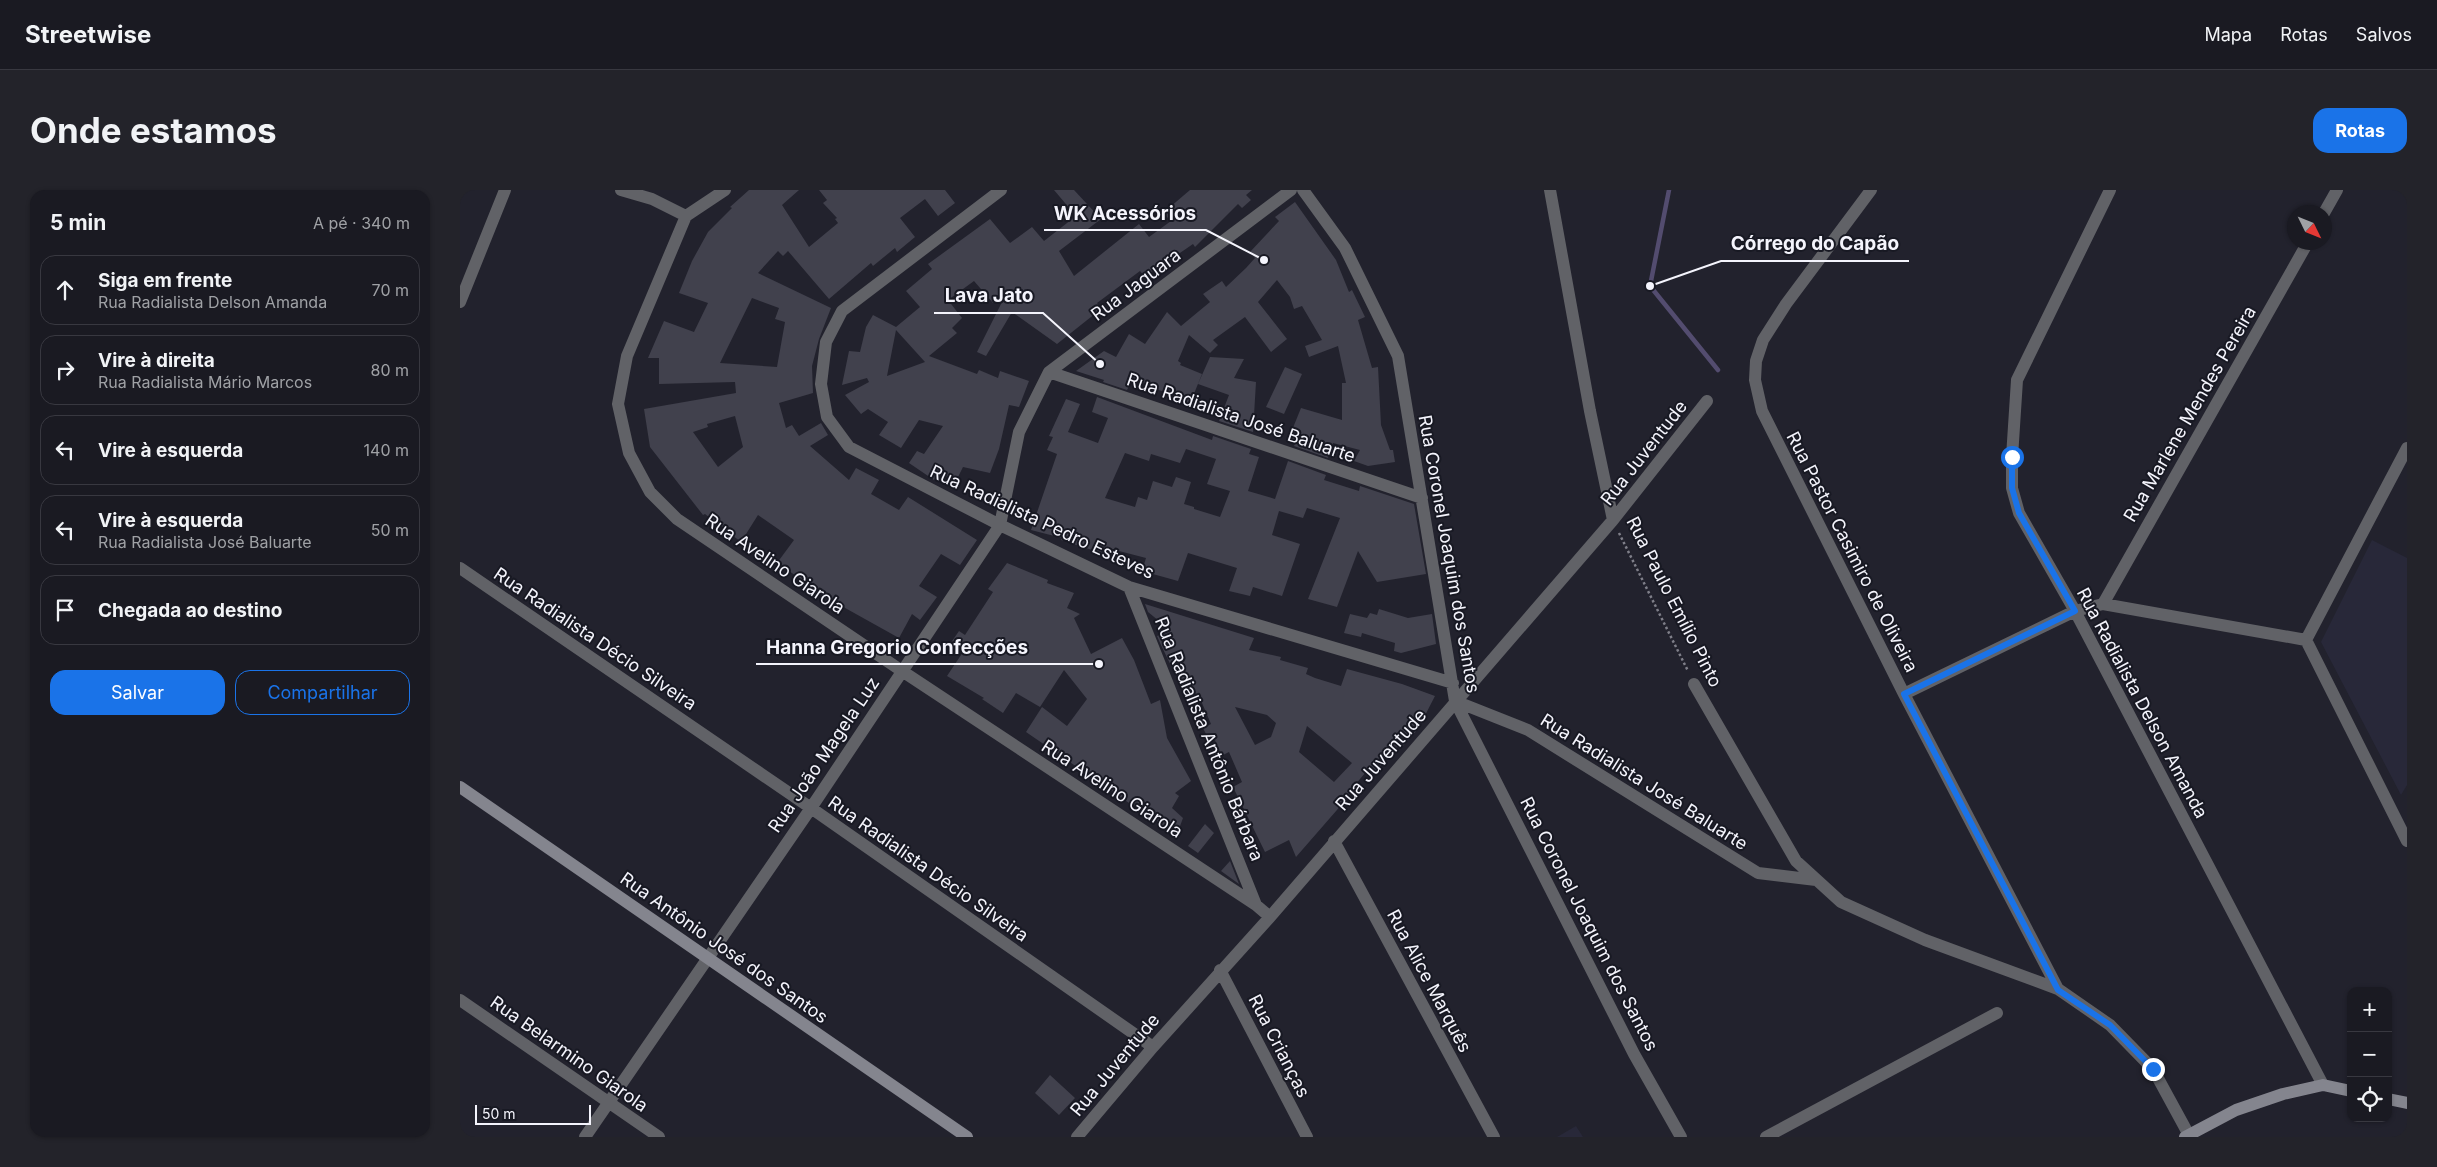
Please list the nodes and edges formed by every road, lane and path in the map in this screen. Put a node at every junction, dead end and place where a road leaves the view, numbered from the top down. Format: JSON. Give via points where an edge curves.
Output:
{"nodes":[{"id":1,"x":505,"y":190,"type":"edge"},
{"id":2,"x":621,"y":190,"type":"edge"},
{"id":3,"x":725,"y":190,"type":"edge"},
{"id":4,"x":1002,"y":190,"type":"edge"},
{"id":5,"x":1291,"y":190,"type":"edge"},
{"id":6,"x":1303,"y":190,"type":"edge"},
{"id":7,"x":1550,"y":190,"type":"edge"},
{"id":8,"x":1871,"y":190,"type":"edge"},
{"id":9,"x":2110,"y":190,"type":"edge"},
{"id":10,"x":2337,"y":190,"type":"edge"},
{"id":11,"x":2329,"y":205,"type":"edge"},
{"id":12,"x":686,"y":216,"type":"junction"},
{"id":13,"x":2303,"y":250,"type":"edge"},
{"id":14,"x":460,"y":302,"type":"edge"},
{"id":15,"x":1049,"y":372,"type":"junction"},
{"id":16,"x":1708,"y":401,"type":"dead end"},
{"id":17,"x":2407,"y":448,"type":"edge"},
{"id":18,"x":1422,"y":498,"type":"junction"},
{"id":19,"x":1613,"y":520,"type":"junction"},
{"id":20,"x":1000,"y":525,"type":"junction"},
{"id":21,"x":460,"y":568,"type":"edge"},
{"id":22,"x":1129,"y":587,"type":"junction"},
{"id":23,"x":2103,"y":604,"type":"junction"},
{"id":24,"x":2075,"y":611,"type":"junction"},
{"id":25,"x":2306,"y":640,"type":"junction"},
{"id":26,"x":902,"y":671,"type":"junction"},
{"id":27,"x":1453,"y":684,"type":"junction"},
{"id":28,"x":1694,"y":684,"type":"joint"},
{"id":29,"x":1904,"y":694,"type":"junction"},
{"id":30,"x":1455,"y":700,"type":"junction"},
{"id":31,"x":460,"y":787,"type":"edge"},
{"id":32,"x":811,"y":808,"type":"junction"},
{"id":33,"x":1334,"y":841,"type":"junction"},
{"id":34,"x":2407,"y":841,"type":"edge"},
{"id":35,"x":1816,"y":880,"type":"junction"},
{"id":36,"x":1256,"y":905,"type":"junction"},
{"id":37,"x":1270,"y":916,"type":"junction"},
{"id":38,"x":707,"y":958,"type":"junction"},
{"id":39,"x":1220,"y":970,"type":"junction"},
{"id":40,"x":2058,"y":990,"type":"junction"},
{"id":41,"x":462,"y":1006,"type":"edge"},
{"id":42,"x":1997,"y":1013,"type":"dead end"},
{"id":43,"x":1153,"y":1047,"type":"junction"},
{"id":44,"x":2323,"y":1085,"type":"junction"},
{"id":45,"x":2347,"y":1090,"type":"edge"},
{"id":46,"x":2392,"y":1100,"type":"edge"},
{"id":47,"x":610,"y":1103,"type":"junction"},
{"id":48,"x":2407,"y":1103,"type":"edge"},
{"id":49,"x":2187,"y":1136,"type":"edge"},
{"id":50,"x":585,"y":1137,"type":"edge"},
{"id":51,"x":659,"y":1137,"type":"edge"},
{"id":52,"x":968,"y":1137,"type":"edge"},
{"id":53,"x":1077,"y":1137,"type":"edge"},
{"id":54,"x":1306,"y":1137,"type":"edge"},
{"id":55,"x":1494,"y":1137,"type":"edge"},
{"id":56,"x":1681,"y":1137,"type":"edge"},
{"id":57,"x":1766,"y":1137,"type":"edge"}],
"edges":[{"from":1,"to":14,"type":"street"},
{"from":2,"to":12,"type":"street","via":[[652,199]]},
{"from":3,"to":12,"type":"street"},
{"from":4,"to":20,"type":"street","name":"Rua Radialista Pedro Esteves","via":[[842,311],[826,342],[821,384],[827,416],[849,447]]},
{"from":5,"to":15,"type":"street","name":"Rua Jaguara"},
{"from":6,"to":18,"type":"street","name":"Rua Coronel Joaquim dos Santos","via":[[1345,248],[1398,356]]},
{"from":7,"to":19,"type":"street","name":"Rua Paulo Emílio Pinto"},
{"from":8,"to":29,"type":"street","name":"Rua Pastor Casimiro de Oliveira","via":[[1763,340],[1756,361],[1755,380],[1762,411]]},
{"from":9,"to":24,"type":"street","name":"Rua Radialista Delson Amanda","via":[[2017,380],[2012,488],[2019,513]]},
{"from":10,"to":11,"type":"street"},
{"from":12,"to":26,"type":"street","name":"Rua Avelino Giarola","via":[[627,356],[618,404],[629,453],[650,492],[677,519]]},
{"from":13,"to":23,"type":"street","name":"Rua Marlene Mendes Pereira"},
{"from":15,"to":18,"type":"street","name":"Rua Radialista José Baluarte"},
{"from":15,"to":20,"type":"street","name":"Rua João Magela Luz","via":[[1020,432]]},
{"from":16,"to":19,"type":"street","name":"Rua Juventude"},
{"from":17,"to":25,"type":"street"},
{"from":18,"to":27,"type":"street","name":"Rua Coronel Joaquim dos Santos"},
{"from":19,"to":28,"type":"path","name":"Rua Paulo Emílio Pinto"},
{"from":19,"to":30,"type":"street","name":"Rua Juventude"},
{"from":20,"to":22,"type":"street","name":"Rua Radialista Pedro Esteves"},
{"from":20,"to":26,"type":"street","name":"Rua João Magela Luz"},
{"from":21,"to":32,"type":"street","name":"Rua Radialista Décio Silveira"},
{"from":22,"to":27,"type":"street","name":"Rua Radialista Pedro Esteves"},
{"from":22,"to":36,"type":"street","name":"Rua Radialista Antônio Bárbara"},
{"from":23,"to":24,"type":"street"},
{"from":23,"to":25,"type":"street"},
{"from":24,"to":29,"type":"street"},
{"from":24,"to":44,"type":"street","name":"Rua Radialista Delson Amanda"},
{"from":25,"to":34,"type":"street"},
{"from":26,"to":32,"type":"street","name":"Rua João Magela Luz"},
{"from":26,"to":36,"type":"street","name":"Rua Avelino Giarola"},
{"from":27,"to":30,"type":"street","name":"Rua Coronel Joaquim dos Santos"},
{"from":28,"to":35,"type":"street","name":"Rua Paulo Emílio Pinto","via":[[1796,861]]},
{"from":29,"to":40,"type":"street","name":"Rua Pastor Casimiro de Oliveira"},
{"from":30,"to":33,"type":"street","name":"Rua Juventude"},
{"from":30,"to":35,"type":"street","name":"Rua Radialista José Baluarte","via":[[1528,730],[1758,873]]},
{"from":30,"to":56,"type":"street","name":"Rua Coronel Joaquim dos Santos","via":[[1634,1054]]},
{"from":31,"to":38,"type":"street","name":"Rua Antônio José dos Santos"},
{"from":32,"to":38,"type":"street","name":"Rua João Magela Luz"},
{"from":32,"to":43,"type":"street","name":"Rua Radialista Décio Silveira"},
{"from":33,"to":37,"type":"street","name":"Rua Juventude"},
{"from":33,"to":55,"type":"street","name":"Rua Alice Marquês"},
{"from":35,"to":40,"type":"street","via":[[1841,902],[1925,940]]},
{"from":36,"to":37,"type":"street","name":"Rua Avelino Giarola"},
{"from":37,"to":39,"type":"street","name":"Rua Juventude"},
{"from":38,"to":47,"type":"street","name":"Rua João Magela Luz"},
{"from":38,"to":52,"type":"street","name":"Rua Antônio José dos Santos"},
{"from":39,"to":43,"type":"street","name":"Rua Juventude"},
{"from":39,"to":54,"type":"street","name":"Rua Crianças"},
{"from":40,"to":49,"type":"street","via":[[2110,1025],[2153,1069]]},
{"from":41,"to":47,"type":"street","name":"Rua Belarmino Giarola"},
{"from":42,"to":57,"type":"street"},
{"from":43,"to":53,"type":"street","name":"Rua Juventude"},
{"from":44,"to":45,"type":"street"},
{"from":44,"to":49,"type":"street","via":[[2236,1110]]},
{"from":46,"to":48,"type":"street"},
{"from":47,"to":50,"type":"street","name":"Rua João Magela Luz"},
{"from":47,"to":51,"type":"street","name":"Rua Belarmino Giarola"}]}
